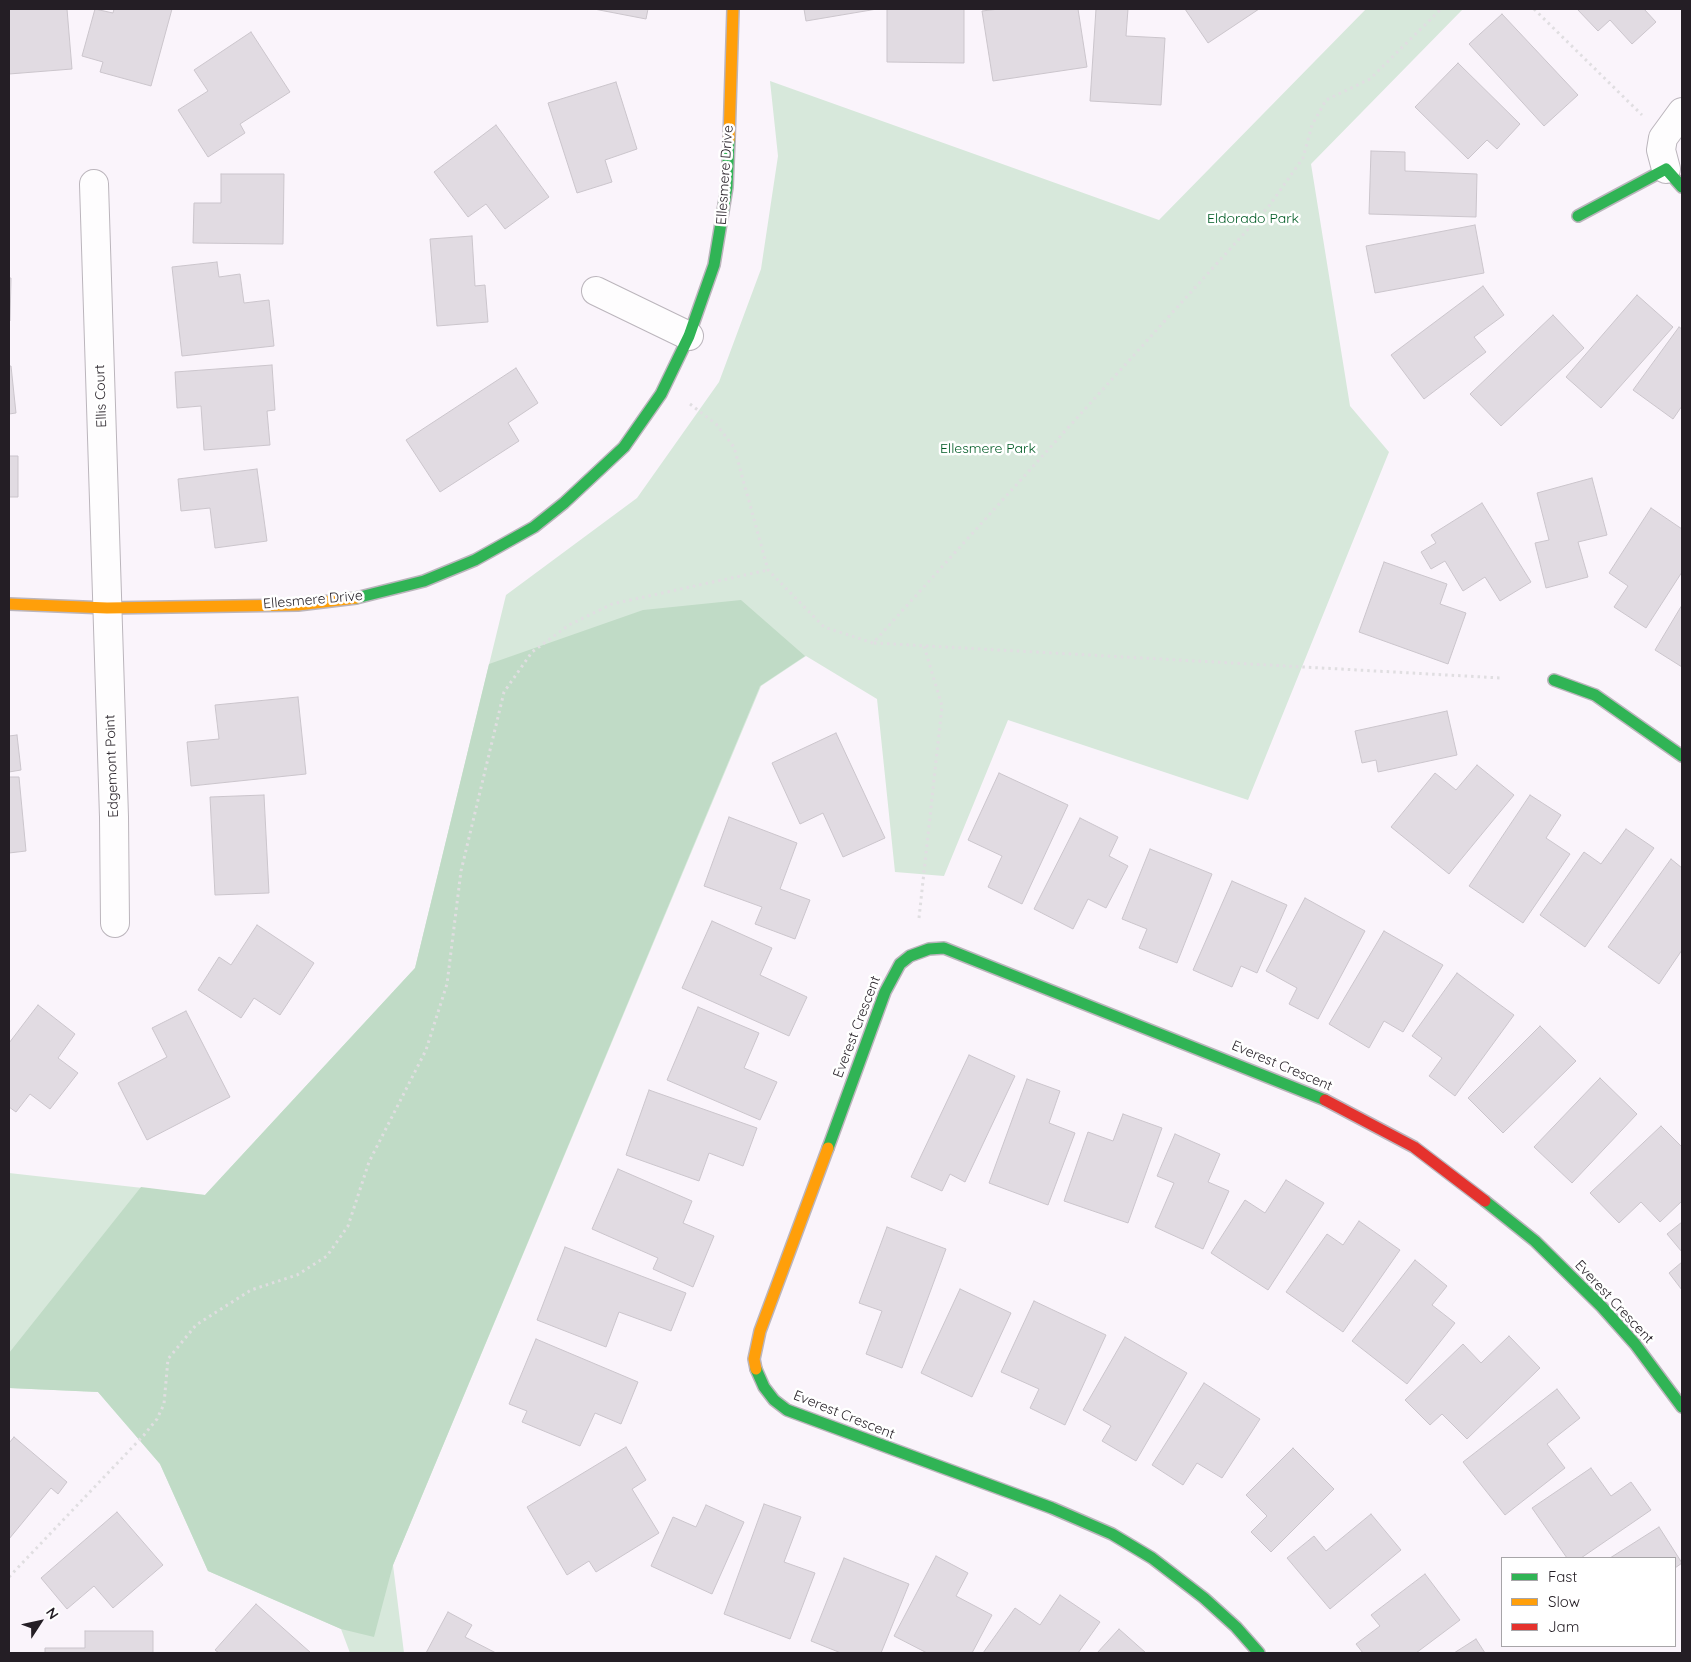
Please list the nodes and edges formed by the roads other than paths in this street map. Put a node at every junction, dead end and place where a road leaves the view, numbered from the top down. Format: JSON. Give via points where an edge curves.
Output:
{"nodes":[{"id":1,"x":733,"y":9,"type":"edge"},
{"id":2,"x":1682,"y":112,"type":"edge"},
{"id":3,"x":1674,"y":178,"type":"edge"},
{"id":4,"x":94,"y":184,"type":"dead end"},
{"id":5,"x":1578,"y":216,"type":"dead end"},
{"id":6,"x":596,"y":291,"type":"dead end"},
{"id":7,"x":689,"y":336,"type":"junction"},
{"id":8,"x":9,"y":604,"type":"edge"},
{"id":9,"x":107,"y":608,"type":"junction"},
{"id":10,"x":1554,"y":680,"type":"dead end"},
{"id":11,"x":1682,"y":756,"type":"edge"},
{"id":12,"x":115,"y":923,"type":"dead end"},
{"id":13,"x":1682,"y":1407,"type":"edge"},
{"id":14,"x":1259,"y":1653,"type":"edge"}],
"edges":[{"from":1,"to":7,"type":"street","name":"Ellesmere Drive","via":[[723,219],[714,265]]},
{"from":2,"to":3,"type":"street","via":[[1663,138],[1661,150]]},
{"from":3,"to":5,"type":"street"},
{"from":4,"to":9,"type":"street","name":"Ellis Court"},
{"from":6,"to":7,"type":"street"},
{"from":7,"to":9,"type":"street","name":"Ellesmere Drive","via":[[660,394],[624,447],[534,527],[475,560],[391,591],[326,602]]},
{"from":8,"to":9,"type":"street","name":"Ellesmere Drive"},
{"from":9,"to":12,"type":"street","name":"Edgemont Point"},
{"from":10,"to":11,"type":"street","via":[[1595,695]]},
{"from":13,"to":14,"type":"street","name":"Everest Crescent","via":[[1636,1344],[1535,1241],[1414,1147],[1302,1089],[944,948],[917,954],[900,964],[885,992],[760,1331],[754,1359],[764,1387],[787,1410],[809,1420],[1112,1534],[1152,1558],[1204,1598]]}]}
